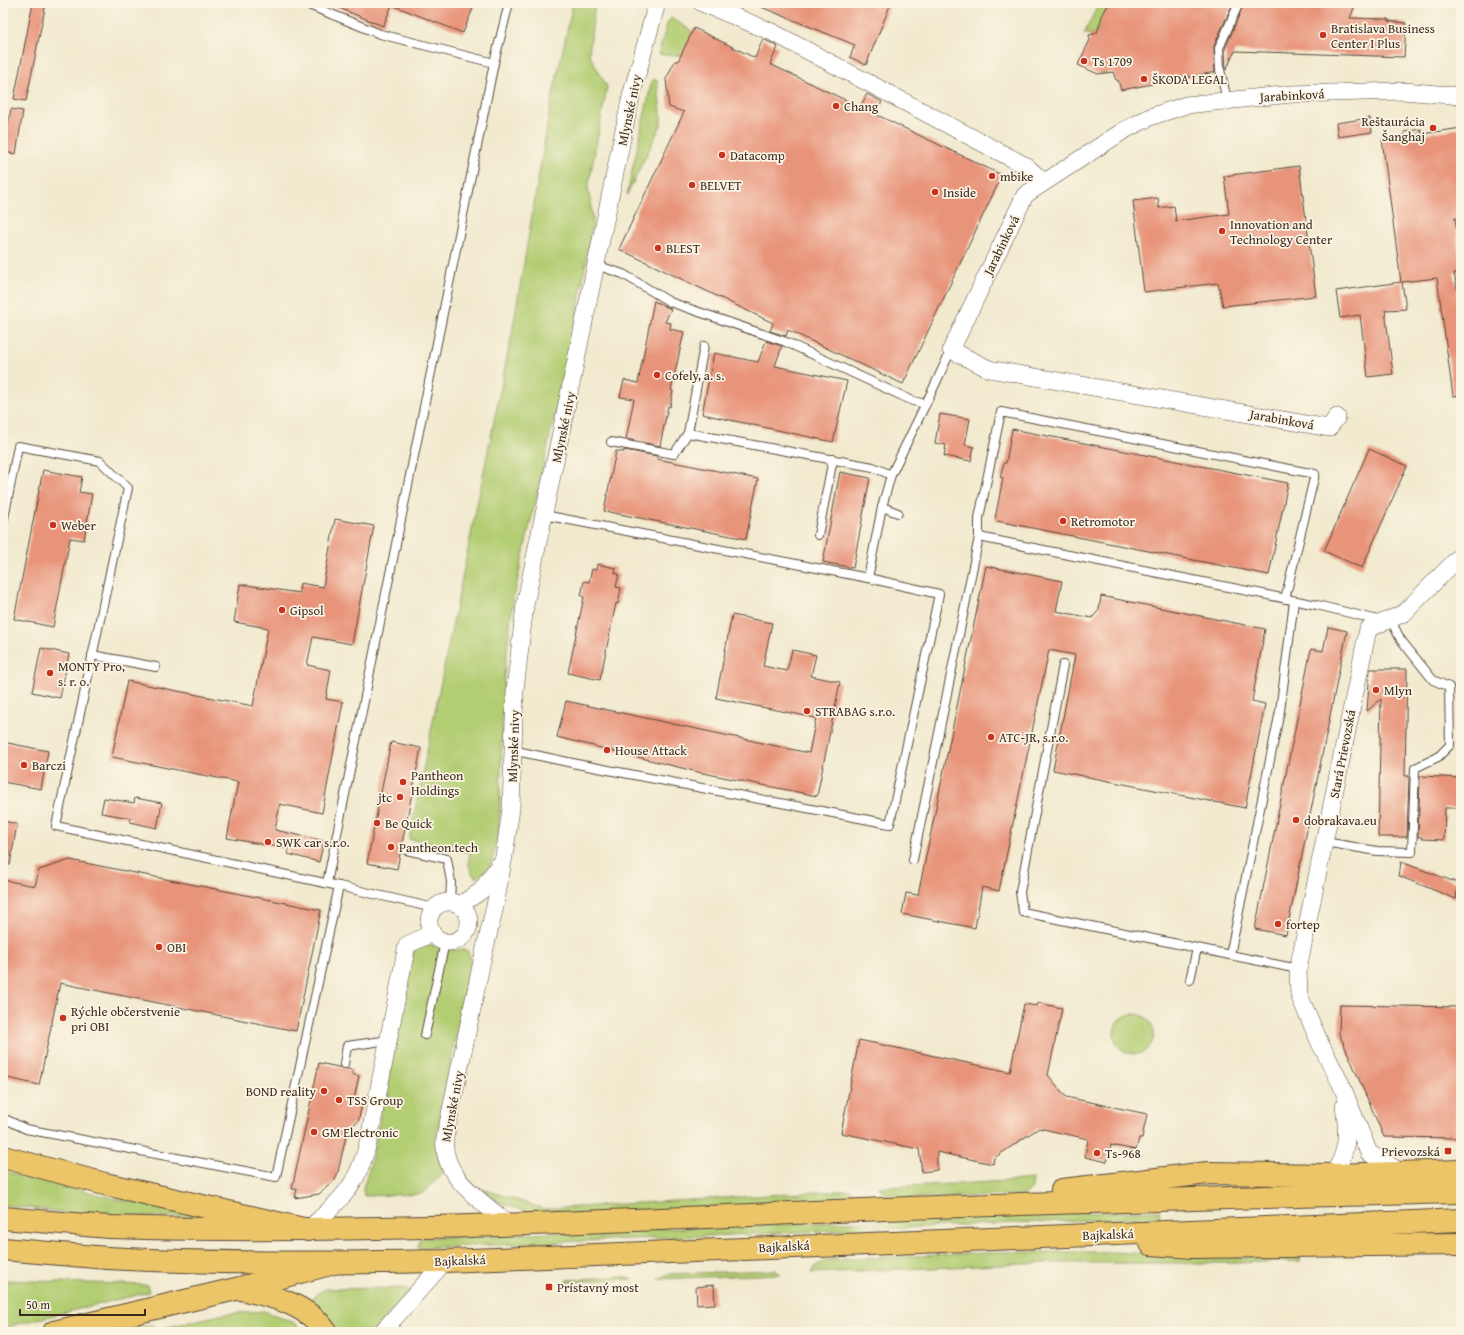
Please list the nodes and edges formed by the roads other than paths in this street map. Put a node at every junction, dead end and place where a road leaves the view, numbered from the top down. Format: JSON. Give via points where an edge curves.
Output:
{"nodes":[{"id":1,"x":304,"y":3,"type":"edge"},
{"id":2,"x":509,"y":3,"type":"edge"},
{"id":3,"x":657,"y":3,"type":"edge"},
{"id":4,"x":702,"y":3,"type":"edge"},
{"id":5,"x":1238,"y":3,"type":"edge"},
{"id":6,"x":494,"y":63,"type":"junction"},
{"id":7,"x":1461,"y":96,"type":"edge"},
{"id":8,"x":1227,"y":100,"type":"junction"},
{"id":9,"x":1044,"y":182,"type":"junction"},
{"id":10,"x":596,"y":265,"type":"junction"},
{"id":11,"x":704,"y":346,"type":"dead end"},
{"id":12,"x":951,"y":350,"type":"junction"},
{"id":13,"x":926,"y":404,"type":"junction"},
{"id":14,"x":1337,"y":417,"type":"dead end"},
{"id":15,"x":688,"y":433,"type":"junction"},
{"id":16,"x":611,"y":442,"type":"dead end"},
{"id":17,"x":833,"y":459,"type":"junction"},
{"id":18,"x":891,"y":475,"type":"junction"},
{"id":19,"x":882,"y":507,"type":"junction"},
{"id":20,"x":898,"y":513,"type":"dead end"},
{"id":21,"x":544,"y":515,"type":"junction"},
{"id":22,"x":3,"y":524,"type":"edge"},
{"id":23,"x":818,"y":535,"type":"dead end"},
{"id":24,"x":980,"y":537,"type":"junction"},
{"id":25,"x":1461,"y":555,"type":"edge"},
{"id":26,"x":868,"y":578,"type":"junction"},
{"id":27,"x":1285,"y":600,"type":"junction"},
{"id":28,"x":1294,"y":601,"type":"junction"},
{"id":29,"x":1387,"y":620,"type":"junction"},
{"id":30,"x":92,"y":655,"type":"junction"},
{"id":31,"x":1063,"y":664,"type":"dead end"},
{"id":32,"x":156,"y":667,"type":"dead end"},
{"id":33,"x":512,"y":750,"type":"junction"},
{"id":34,"x":1324,"y":842,"type":"junction"},
{"id":35,"x":406,"y":850,"type":"dead end"},
{"id":36,"x":504,"y":856,"type":"junction"},
{"id":37,"x":913,"y":860,"type":"dead end"},
{"id":38,"x":327,"y":883,"type":"junction"},
{"id":39,"x":339,"y":886,"type":"junction"},
{"id":40,"x":496,"y":906,"type":"junction"},
{"id":41,"x":434,"y":908,"type":"junction"},
{"id":42,"x":461,"y":914,"type":"junction"},
{"id":43,"x":438,"y":937,"type":"junction"},
{"id":44,"x":1197,"y":948,"type":"junction"},
{"id":45,"x":1230,"y":955,"type":"junction"},
{"id":46,"x":482,"y":961,"type":"junction"},
{"id":47,"x":1298,"y":969,"type":"junction"},
{"id":48,"x":1190,"y":980,"type":"dead end"},
{"id":49,"x":425,"y":1035,"type":"dead end"},
{"id":50,"x":389,"y":1040,"type":"junction"},
{"id":51,"x":344,"y":1064,"type":"dead end"},
{"id":52,"x":1341,"y":1084,"type":"junction"},
{"id":53,"x":3,"y":1118,"type":"edge"},
{"id":54,"x":3,"y":1149,"type":"edge"},
{"id":55,"x":3,"y":1157,"type":"edge"},
{"id":56,"x":26,"y":1162,"type":"junction"},
{"id":57,"x":1461,"y":1171,"type":"edge"},
{"id":58,"x":1404,"y":1174,"type":"junction"},
{"id":59,"x":1332,"y":1175,"type":"junction"},
{"id":60,"x":1461,"y":1192,"type":"edge"},
{"id":61,"x":1021,"y":1204,"type":"junction"},
{"id":62,"x":3,"y":1218,"type":"edge"},
{"id":63,"x":1461,"y":1220,"type":"edge"},
{"id":64,"x":511,"y":1226,"type":"junction"},
{"id":65,"x":308,"y":1230,"type":"junction"},
{"id":66,"x":1034,"y":1237,"type":"junction"},
{"id":67,"x":1461,"y":1244,"type":"edge"},
{"id":68,"x":6,"y":1250,"type":"edge"},
{"id":69,"x":445,"y":1260,"type":"junction"},
{"id":70,"x":334,"y":1263,"type":"junction"},
{"id":71,"x":240,"y":1288,"type":"junction"},
{"id":72,"x":54,"y":1332,"type":"edge"},
{"id":73,"x":326,"y":1332,"type":"edge"},
{"id":74,"x":382,"y":1332,"type":"edge"}],
"edges":[{"from":1,"to":6,"type":"lane","via":[[380,34]]},
{"from":2,"to":6,"type":"lane"},
{"from":3,"to":10,"type":"street","name":"Mlynské nivy","via":[[636,73]]},
{"from":4,"to":9,"type":"street","via":[[772,32],[828,61],[1026,166]]},
{"from":5,"to":8,"type":"lane","via":[[1219,48],[1220,70]]},
{"from":6,"to":38,"type":"lane"},
{"from":7,"to":8,"type":"street","name":"Jarabinková","via":[[1403,91],[1292,94]]},
{"from":8,"to":9,"type":"street","name":"Jarabinková","via":[[1186,105],[1150,117],[1123,131]]},
{"from":9,"to":12,"type":"street","name":"Jarabinková","via":[[1025,195]]},
{"from":10,"to":13,"type":"lane","via":[[623,274],[670,302],[786,342],[913,401]]},
{"from":10,"to":21,"type":"street","name":"Mlynské nivy"},
{"from":11,"to":15,"type":"lane"},
{"from":12,"to":13,"type":"lane"},
{"from":12,"to":14,"type":"street","name":"Jarabinková","via":[[997,370],[1329,428]]},
{"from":13,"to":18,"type":"lane"},
{"from":15,"to":16,"type":"lane","via":[[674,454]]},
{"from":15,"to":17,"type":"lane"},
{"from":17,"to":18,"type":"lane","via":[[873,467]]},
{"from":17,"to":23,"type":"lane"},
{"from":18,"to":19,"type":"lane"},
{"from":19,"to":20,"type":"lane"},
{"from":19,"to":26,"type":"lane"},
{"from":21,"to":26,"type":"lane"},
{"from":21,"to":33,"type":"street","name":"Mlynské nivy","via":[[519,644]]},
{"from":22,"to":30,"type":"lane","via":[[18,446],[100,461],[128,488]]},
{"from":24,"to":27,"type":"lane"},
{"from":24,"to":27,"type":"lane","via":[[979,518],[1001,412],[1315,474]]},
{"from":24,"to":37,"type":"lane"},
{"from":25,"to":29,"type":"street","name":"Stará Prievozská","via":[[1404,613]]},
{"from":26,"to":33,"type":"lane","via":[[939,594],[890,824]]},
{"from":27,"to":28,"type":"lane"},
{"from":28,"to":29,"type":"lane"},
{"from":28,"to":45,"type":"lane","via":[[1280,710]]},
{"from":29,"to":34,"type":"street","name":"Stará Prievozská","via":[[1368,629]]},
{"from":29,"to":34,"type":"lane","via":[[1433,680],[1449,687],[1450,745],[1438,757],[1415,768],[1412,852],[1377,851]]},
{"from":30,"to":32,"type":"lane"},
{"from":30,"to":38,"type":"lane","via":[[56,826]]},
{"from":31,"to":44,"type":"lane","via":[[1020,892],[1023,912]]},
{"from":33,"to":36,"type":"street","name":"Mlynské nivy","via":[[511,809]]},
{"from":34,"to":47,"type":"street","name":"Stará Prievozská"},
{"from":35,"to":42,"type":"lane","via":[[447,859]]},
{"from":36,"to":40,"type":"street","name":"Mlynské nivy"},
{"from":36,"to":42,"type":"street","name":"Mlynské nivy","via":[[487,884]]},
{"from":38,"to":39,"type":"lane"},
{"from":39,"to":41,"type":"lane"},
{"from":39,"to":53,"type":"lane","via":[[276,1177],[26,1129]]},
{"from":40,"to":42,"type":"street","name":"Mlynské nivy","via":[[482,916]]},
{"from":40,"to":46,"type":"street","name":"Mlynské nivy"},
{"from":41,"to":42,"type":"street","name":"Mlynské nivy","via":[[440,904]]},
{"from":41,"to":43,"type":"street","via":[[428,922]]},
{"from":42,"to":43,"type":"street","name":"Mlynské nivy","via":[[457,941]]},
{"from":42,"to":46,"type":"street"},
{"from":43,"to":49,"type":"lane"},
{"from":43,"to":50,"type":"street","name":"Mlynské nivy","via":[[407,944]]},
{"from":44,"to":45,"type":"lane"},
{"from":44,"to":48,"type":"lane"},
{"from":45,"to":47,"type":"lane"},
{"from":46,"to":64,"type":"street","name":"Mlynské nivy","via":[[444,1148],[448,1165],[457,1178]]},
{"from":47,"to":52,"type":"street","name":"Stará Prievozská","via":[[1299,995]]},
{"from":50,"to":51,"type":"lane","via":[[347,1046]]},
{"from":50,"to":65,"type":"street","via":[[362,1166],[345,1195]]},
{"from":52,"to":58,"type":"street","name":"Stará Prievozská","via":[[1369,1153]]},
{"from":52,"to":59,"type":"street","name":"Stará Prievozská","via":[[1346,1118],[1346,1147]]},
{"from":54,"to":56,"type":"main road"},
{"from":55,"to":56,"type":"main road"},
{"from":56,"to":65,"type":"main road","via":[[105,1184]]},
{"from":57,"to":58,"type":"main road"},
{"from":58,"to":59,"type":"main road"},
{"from":59,"to":61,"type":"main road","via":[[1208,1173],[1059,1190]]},
{"from":60,"to":61,"type":"main road"},
{"from":61,"to":64,"type":"main road"},
{"from":62,"to":65,"type":"main road","via":[[109,1227]]},
{"from":63,"to":66,"type":"main road","name":"Bajkalská"},
{"from":64,"to":65,"type":"main road"},
{"from":66,"to":67,"type":"main road","via":[[1192,1247]]},
{"from":66,"to":69,"type":"main road","name":"Bajkalská"},
{"from":68,"to":70,"type":"main road","name":"Bajkalská","via":[[155,1260]]},
{"from":69,"to":70,"type":"main road","name":"Bajkalská"},
{"from":69,"to":74,"type":"street"},
{"from":70,"to":71,"type":"main road"},
{"from":71,"to":72,"type":"main road"},
{"from":71,"to":73,"type":"main road","via":[[300,1308]]}]}
